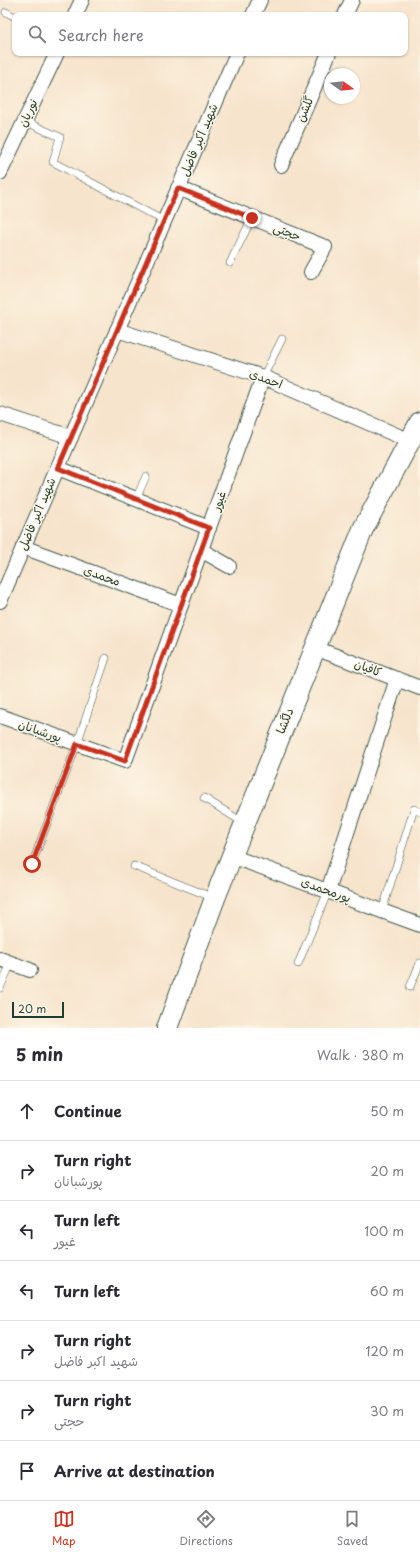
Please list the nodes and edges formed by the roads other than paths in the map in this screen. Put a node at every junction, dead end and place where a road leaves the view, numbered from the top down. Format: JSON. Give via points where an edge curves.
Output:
{"nodes":[{"id":1,"x":82,"y":0,"type":"edge"},
{"id":2,"x":260,"y":0,"type":"edge"},
{"id":3,"x":352,"y":0,"type":"edge"},
{"id":4,"x":6,"y":12,"type":"dead end"},
{"id":5,"x":76,"y":12,"type":"edge"},
{"id":6,"x":254,"y":12,"type":"edge"},
{"id":7,"x":346,"y":12,"type":"edge"},
{"id":8,"x":12,"y":15,"type":"edge"},
{"id":9,"x":56,"y":56,"type":"edge"},
{"id":10,"x":236,"y":56,"type":"edge"},
{"id":11,"x":328,"y":56,"type":"edge"},
{"id":12,"x":24,"y":121,"type":"junction"},
{"id":13,"x":281,"y":164,"type":"dead end"},
{"id":14,"x":0,"y":173,"type":"edge"},
{"id":15,"x":178,"y":188,"type":"junction"},
{"id":16,"x":252,"y":218,"type":"junction"},
{"id":17,"x":164,"y":221,"type":"junction"},
{"id":18,"x":230,"y":263,"type":"dead end"},
{"id":19,"x":311,"y":272,"type":"dead end"},
{"id":20,"x":117,"y":330,"type":"junction"},
{"id":21,"x":282,"y":339,"type":"dead end"},
{"id":22,"x":263,"y":377,"type":"junction"},
{"id":23,"x":0,"y":414,"type":"edge"},
{"id":24,"x":420,"y":422,"type":"edge"},
{"id":25,"x":71,"y":437,"type":"junction"},
{"id":26,"x":410,"y":441,"type":"junction"},
{"id":27,"x":58,"y":468,"type":"junction"},
{"id":28,"x":146,"y":476,"type":"dead end"},
{"id":29,"x":136,"y":499,"type":"junction"},
{"id":30,"x":209,"y":528,"type":"junction"},
{"id":31,"x":23,"y":547,"type":"junction"},
{"id":32,"x":201,"y":550,"type":"junction"},
{"id":33,"x":229,"y":566,"type":"dead end"},
{"id":34,"x":0,"y":601,"type":"edge"},
{"id":35,"x":181,"y":605,"type":"junction"},
{"id":36,"x":315,"y":648,"type":"junction"},
{"id":37,"x":106,"y":658,"type":"dead end"},
{"id":38,"x":397,"y":679,"type":"junction"},
{"id":39,"x":420,"y":688,"type":"edge"},
{"id":40,"x":0,"y":716,"type":"edge"},
{"id":41,"x":77,"y":744,"type":"junction"},
{"id":42,"x":125,"y":761,"type":"joint"},
{"id":43,"x":204,"y":798,"type":"dead end"},
{"id":44,"x":420,"y":812,"type":"edge"},
{"id":45,"x":244,"y":824,"type":"junction"},
{"id":46,"x":231,"y":856,"type":"junction"},
{"id":47,"x":32,"y":864,"type":"dead end"},
{"id":48,"x":134,"y":866,"type":"dead end"},
{"id":49,"x":328,"y":891,"type":"junction"},
{"id":50,"x":215,"y":898,"type":"junction"},
{"id":51,"x":382,"y":911,"type":"junction"},
{"id":52,"x":420,"y":925,"type":"edge"},
{"id":53,"x":5,"y":961,"type":"edge"},
{"id":54,"x":420,"y":963,"type":"edge"},
{"id":55,"x":298,"y":964,"type":"dead end"},
{"id":56,"x":30,"y":970,"type":"dead end"},
{"id":57,"x":410,"y":987,"type":"dead end"},
{"id":58,"x":0,"y":988,"type":"edge"},
{"id":59,"x":167,"y":1028,"type":"edge"}],
"edges":[{"from":1,"to":5,"type":"street"},
{"from":2,"to":6,"type":"street"},
{"from":3,"to":7,"type":"street"},
{"from":4,"to":8,"type":"lane"},
{"from":9,"to":12,"type":"street","name":"نوریان"},
{"from":10,"to":15,"type":"street","name":"شهید اکبر فاضل"},
{"from":11,"to":13,"type":"street","name":"گلشن"},
{"from":12,"to":14,"type":"street","name":"نوریان"},
{"from":12,"to":17,"type":"lane","via":[[60,137],[53,162]]},
{"from":15,"to":16,"type":"street","name":"حجتی"},
{"from":15,"to":17,"type":"street","name":"شهید اکبر فاضل"},
{"from":16,"to":18,"type":"lane"},
{"from":16,"to":19,"type":"street","name":"حجتی","via":[[325,248]]},
{"from":17,"to":20,"type":"street","name":"شهید اکبر فاضل"},
{"from":20,"to":22,"type":"street","name":"احمدی"},
{"from":20,"to":25,"type":"street","name":"شهید اکبر فاضل"},
{"from":21,"to":22,"type":"lane"},
{"from":22,"to":26,"type":"street","name":"احمدی"},
{"from":22,"to":30,"type":"street","name":"غیور"},
{"from":23,"to":25,"type":"street"},
{"from":24,"to":26,"type":"street","name":"دلگشا"},
{"from":25,"to":27,"type":"street","name":"شهید اکبر فاضل"},
{"from":26,"to":36,"type":"street","name":"دلگشا","via":[[363,528]]},
{"from":27,"to":29,"type":"street"},
{"from":27,"to":31,"type":"street","name":"شهید اکبر فاضل"},
{"from":28,"to":29,"type":"lane"},
{"from":29,"to":30,"type":"street"},
{"from":30,"to":32,"type":"street","name":"غیور"},
{"from":31,"to":34,"type":"street","name":"شهید اکبر فاضل"},
{"from":31,"to":35,"type":"street","name":"محمدی"},
{"from":32,"to":33,"type":"street"},
{"from":32,"to":35,"type":"street","name":"غیور"},
{"from":35,"to":42,"type":"street","name":"غیور"},
{"from":36,"to":38,"type":"street","name":"کافیان"},
{"from":36,"to":45,"type":"street","name":"دلگشا"},
{"from":37,"to":41,"type":"lane"},
{"from":38,"to":39,"type":"street","name":"کافیان"},
{"from":38,"to":49,"type":"street"},
{"from":40,"to":41,"type":"street","name":"پورشبانان"},
{"from":41,"to":42,"type":"street","name":"پورشبانان"},
{"from":41,"to":47,"type":"lane"},
{"from":43,"to":45,"type":"lane"},
{"from":44,"to":51,"type":"lane","via":[[414,809]]},
{"from":45,"to":46,"type":"street","name":"دلگشا"},
{"from":46,"to":49,"type":"street","name":"پورمحمدی"},
{"from":46,"to":50,"type":"street","name":"دلگشا"},
{"from":48,"to":50,"type":"lane"},
{"from":49,"to":51,"type":"street","name":"پورمحمدی"},
{"from":49,"to":55,"type":"lane"},
{"from":50,"to":59,"type":"street","name":"دلگشا"},
{"from":51,"to":52,"type":"street","name":"پورمحمدی"},
{"from":53,"to":56,"type":"street"},
{"from":53,"to":58,"type":"lane"},
{"from":54,"to":57,"type":"lane"}]}
